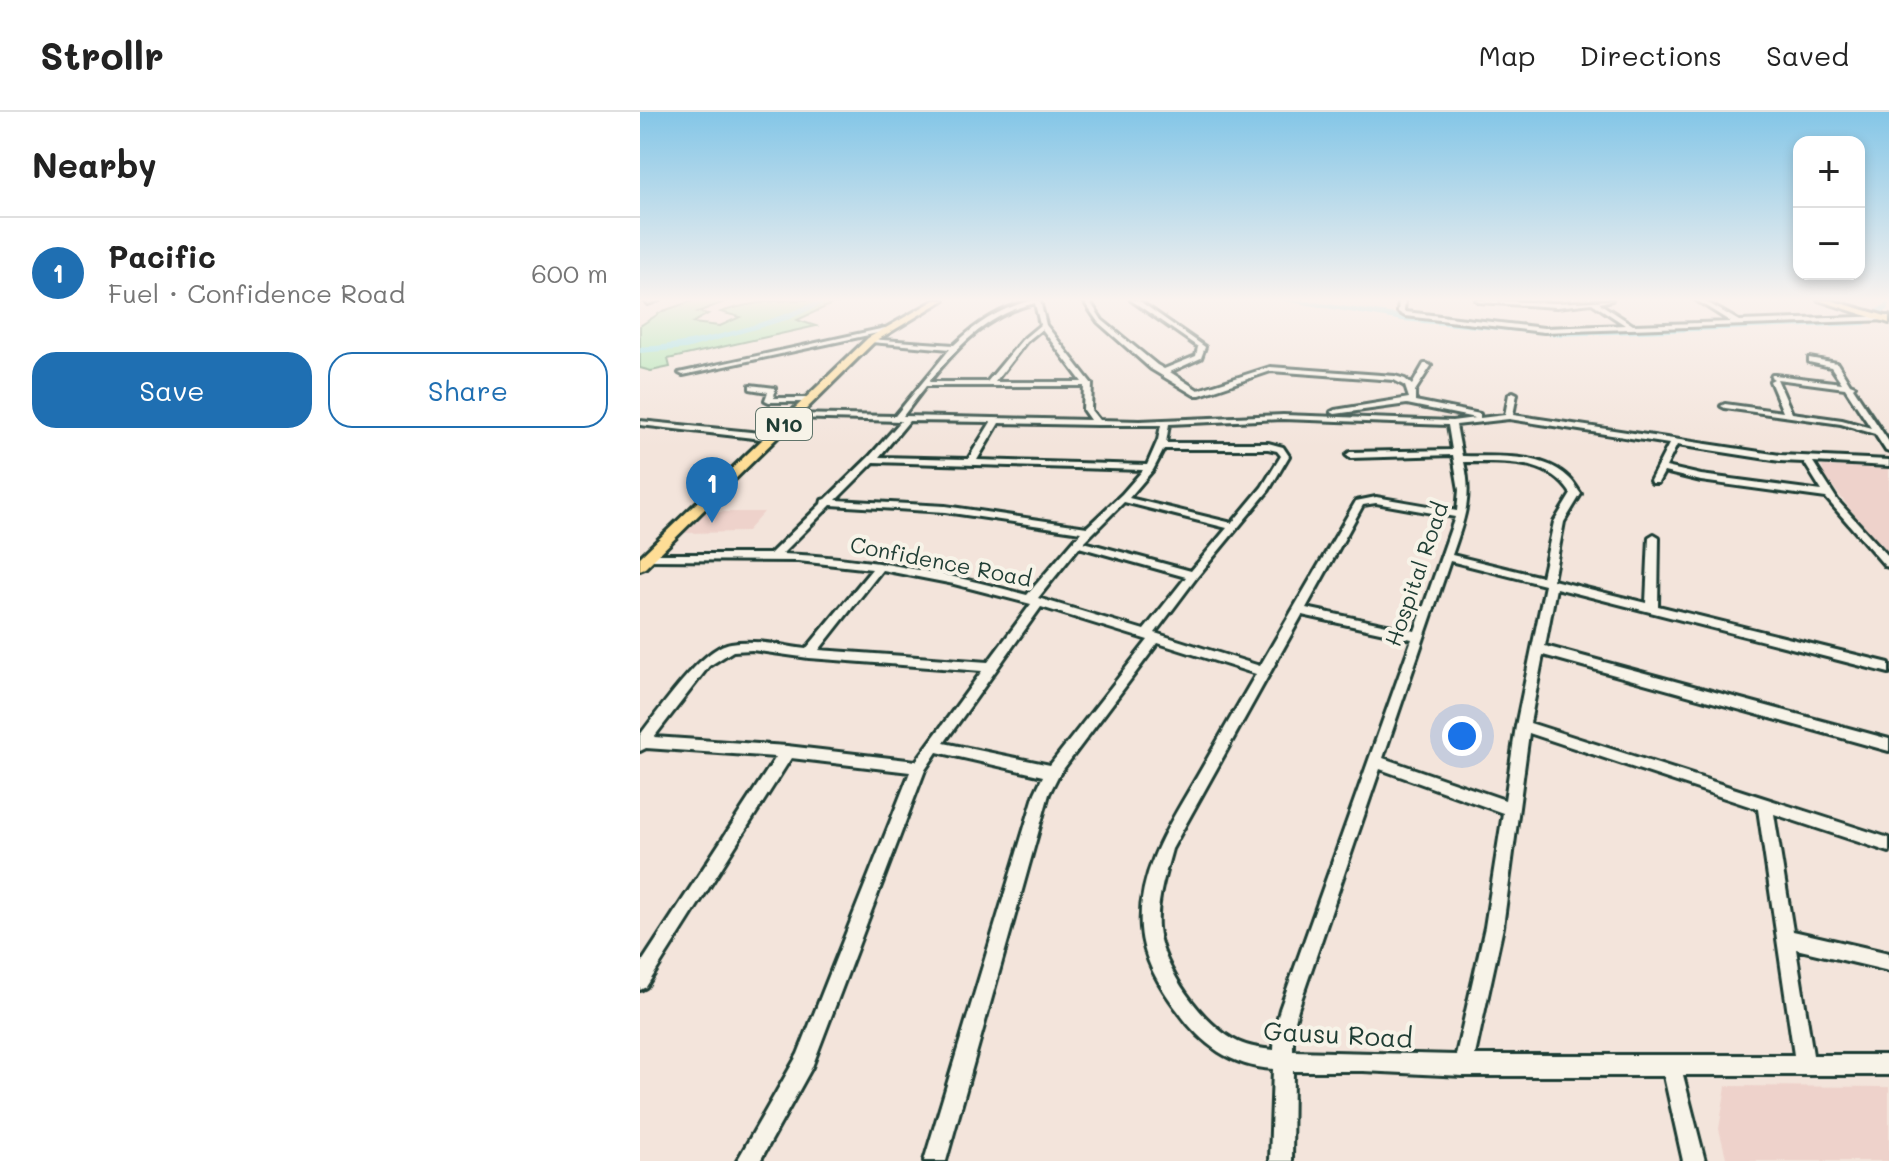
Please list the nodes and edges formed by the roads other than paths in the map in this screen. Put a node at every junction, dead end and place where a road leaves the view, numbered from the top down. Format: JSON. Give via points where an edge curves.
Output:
{"nodes":[{"id":1,"x":796,"y":349,"type":"edge"},
{"id":2,"x":862,"y":349,"type":"edge"},
{"id":3,"x":954,"y":349,"type":"edge"},
{"id":4,"x":1019,"y":349,"type":"edge"},
{"id":5,"x":1061,"y":349,"type":"edge"},
{"id":6,"x":1130,"y":349,"type":"edge"},
{"id":7,"x":1201,"y":349,"type":"edge"},
{"id":8,"x":1812,"y":360,"type":"dead end"},
{"id":9,"x":1427,"y":366,"type":"dead end"},
{"id":10,"x":1164,"y":372,"type":"junction"},
{"id":11,"x":683,"y":373,"type":"dead end"},
{"id":12,"x":927,"y":384,"type":"junction"},
{"id":13,"x":989,"y":384,"type":"junction"},
{"id":14,"x":1088,"y":384,"type":"junction"},
{"id":15,"x":1851,"y":386,"type":"junction"},
{"id":16,"x":753,"y":387,"type":"dead end"},
{"id":17,"x":1412,"y":391,"type":"junction"},
{"id":18,"x":1513,"y":394,"type":"dead end"},
{"id":19,"x":808,"y":400,"type":"junction"},
{"id":20,"x":1410,"y":402,"type":"junction"},
{"id":21,"x":1725,"y":406,"type":"dead end"},
{"id":22,"x":1789,"y":415,"type":"junction"},
{"id":23,"x":792,"y":416,"type":"junction"},
{"id":24,"x":903,"y":417,"type":"junction"},
{"id":25,"x":1480,"y":417,"type":"junction"},
{"id":26,"x":1509,"y":417,"type":"junction"},
{"id":27,"x":1323,"y":418,"type":"junction"},
{"id":28,"x":997,"y":420,"type":"junction"},
{"id":29,"x":640,"y":423,"type":"edge"},
{"id":30,"x":1097,"y":423,"type":"junction"},
{"id":31,"x":1165,"y":423,"type":"junction"},
{"id":32,"x":1452,"y":423,"type":"junction"},
{"id":33,"x":1876,"y":432,"type":"junction"},
{"id":34,"x":771,"y":437,"type":"junction"},
{"id":35,"x":1674,"y":442,"type":"junction"},
{"id":36,"x":1161,"y":446,"type":"junction"},
{"id":37,"x":1889,"y":449,"type":"edge"},
{"id":38,"x":1350,"y":455,"type":"dead end"},
{"id":39,"x":1459,"y":456,"type":"junction"},
{"id":40,"x":872,"y":459,"type":"junction"},
{"id":41,"x":972,"y":460,"type":"junction"},
{"id":42,"x":1807,"y":460,"type":"junction"},
{"id":43,"x":1889,"y":463,"type":"edge"},
{"id":44,"x":1150,"y":468,"type":"junction"},
{"id":45,"x":1660,"y":468,"type":"junction"},
{"id":46,"x":1655,"y":481,"type":"dead end"},
{"id":47,"x":1828,"y":495,"type":"junction"},
{"id":48,"x":1123,"y":499,"type":"junction"},
{"id":49,"x":825,"y":502,"type":"junction"},
{"id":50,"x":1461,"y":515,"type":"junction"},
{"id":51,"x":1233,"y":526,"type":"junction"},
{"id":52,"x":1089,"y":530,"type":"junction"},
{"id":53,"x":1654,"y":537,"type":"dead end"},
{"id":54,"x":1077,"y":543,"type":"junction"},
{"id":55,"x":774,"y":556,"type":"junction"},
{"id":56,"x":1448,"y":557,"type":"junction"},
{"id":57,"x":644,"y":561,"type":"edge"},
{"id":58,"x":1889,"y":564,"type":"edge"},
{"id":59,"x":880,"y":566,"type":"junction"},
{"id":60,"x":1193,"y":575,"type":"junction"},
{"id":61,"x":1549,"y":583,"type":"junction"},
{"id":62,"x":1035,"y":600,"type":"junction"},
{"id":63,"x":1652,"y":608,"type":"junction"},
{"id":64,"x":1298,"y":610,"type":"junction"},
{"id":65,"x":1419,"y":636,"type":"junction"},
{"id":66,"x":1151,"y":637,"type":"junction"},
{"id":67,"x":1539,"y":649,"type":"junction"},
{"id":68,"x":809,"y":654,"type":"junction"},
{"id":69,"x":991,"y":667,"type":"junction"},
{"id":70,"x":1889,"y":668,"type":"edge"},
{"id":71,"x":1263,"y":672,"type":"junction"},
{"id":72,"x":1523,"y":726,"type":"junction"},
{"id":73,"x":641,"y":743,"type":"edge"},
{"id":74,"x":1889,"y":745,"type":"edge"},
{"id":75,"x":934,"y":746,"type":"junction"},
{"id":76,"x":787,"y":752,"type":"junction"},
{"id":77,"x":1377,"y":762,"type":"junction"},
{"id":78,"x":919,"y":767,"type":"junction"},
{"id":79,"x":1053,"y":772,"type":"junction"},
{"id":80,"x":1765,"y":805,"type":"junction"},
{"id":81,"x":1509,"y":808,"type":"junction"},
{"id":82,"x":1889,"y":845,"type":"edge"},
{"id":83,"x":1787,"y":938,"type":"junction"},
{"id":84,"x":1889,"y":962,"type":"edge"},
{"id":85,"x":640,"y":981,"type":"edge"},
{"id":86,"x":1285,"y":1058,"type":"junction"},
{"id":87,"x":1805,"y":1064,"type":"junction"},
{"id":88,"x":1671,"y":1065,"type":"junction"},
{"id":89,"x":1889,"y":1065,"type":"edge"},
{"id":90,"x":1463,"y":1066,"type":"junction"},
{"id":91,"x":748,"y":1161,"type":"edge"},
{"id":92,"x":935,"y":1161,"type":"edge"},
{"id":93,"x":1281,"y":1161,"type":"edge"},
{"id":94,"x":1694,"y":1161,"type":"edge"}],
"edges":[{"from":1,"to":11,"type":"street"},
{"from":2,"to":19,"type":"main road","number":"N10"},
{"from":3,"to":12,"type":"street"},
{"from":4,"to":13,"type":"street"},
{"from":5,"to":14,"type":"street"},
{"from":6,"to":10,"type":"street"},
{"from":7,"to":10,"type":"street","via":[[1195,361]]},
{"from":8,"to":15,"type":"street","via":[[1834,365]]},
{"from":9,"to":17,"type":"street"},
{"from":10,"to":17,"type":"street","via":[[1197,393],[1270,369],[1395,378]]},
{"from":12,"to":13,"type":"street"},
{"from":12,"to":24,"type":"street"},
{"from":13,"to":14,"type":"street"},
{"from":14,"to":30,"type":"street","via":[[1087,410]]},
{"from":15,"to":22,"type":"street","via":[[1774,379]]},
{"from":15,"to":33,"type":"street"},
{"from":16,"to":19,"type":"street","via":[[772,390],[769,400]]},
{"from":17,"to":20,"type":"street"},
{"from":18,"to":26,"type":"street"},
{"from":19,"to":23,"type":"main road","number":"N10"},
{"from":20,"to":25,"type":"street"},
{"from":20,"to":27,"type":"street","via":[[1367,405]]},
{"from":21,"to":22,"type":"street"},
{"from":22,"to":33,"type":"street"},
{"from":23,"to":24,"type":"street"},
{"from":23,"to":34,"type":"main road","number":"N10"},
{"from":24,"to":28,"type":"street"},
{"from":24,"to":40,"type":"street"},
{"from":25,"to":26,"type":"street"},
{"from":25,"to":32,"type":"street"},
{"from":26,"to":35,"type":"street"},
{"from":27,"to":31,"type":"street"},
{"from":27,"to":32,"type":"street"},
{"from":28,"to":30,"type":"street"},
{"from":28,"to":41,"type":"street"},
{"from":29,"to":34,"type":"street"},
{"from":30,"to":31,"type":"street"},
{"from":31,"to":36,"type":"street"},
{"from":32,"to":39,"type":"street","name":"Hospital Road"},
{"from":33,"to":37,"type":"street"},
{"from":34,"to":57,"type":"main road","number":"N10"},
{"from":35,"to":42,"type":"street"},
{"from":35,"to":45,"type":"street"},
{"from":36,"to":44,"type":"street"},
{"from":36,"to":51,"type":"street","via":[[1261,445],[1284,452],[1277,474]]},
{"from":38,"to":39,"type":"street"},
{"from":39,"to":50,"type":"street","name":"Hospital Road","via":[[1466,493]]},
{"from":39,"to":61,"type":"street","via":[[1533,464],[1557,472],[1574,489],[1559,522]]},
{"from":40,"to":41,"type":"street"},
{"from":40,"to":49,"type":"street"},
{"from":41,"to":44,"type":"street"},
{"from":42,"to":43,"type":"street"},
{"from":42,"to":47,"type":"street"},
{"from":44,"to":48,"type":"street"},
{"from":45,"to":46,"type":"street"},
{"from":45,"to":47,"type":"street"},
{"from":47,"to":58,"type":"street"},
{"from":48,"to":51,"type":"street"},
{"from":48,"to":52,"type":"street"},
{"from":49,"to":52,"type":"street","via":[[945,509]]},
{"from":49,"to":55,"type":"street"},
{"from":50,"to":56,"type":"street","name":"Hospital Road"},
{"from":50,"to":64,"type":"street","name":"Gausu Road","via":[[1376,500],[1359,503]]},
{"from":51,"to":60,"type":"street"},
{"from":52,"to":54,"type":"street"},
{"from":53,"to":63,"type":"street"},
{"from":54,"to":60,"type":"street"},
{"from":54,"to":62,"type":"street"},
{"from":55,"to":57,"type":"street","name":"Confidence Road"},
{"from":55,"to":59,"type":"street","name":"Confidence Road"},
{"from":56,"to":61,"type":"street"},
{"from":56,"to":65,"type":"street","name":"Hospital Road"},
{"from":59,"to":62,"type":"street","name":"Confidence Road"},
{"from":59,"to":68,"type":"street"},
{"from":60,"to":66,"type":"street"},
{"from":61,"to":63,"type":"street"},
{"from":61,"to":67,"type":"street"},
{"from":62,"to":66,"type":"street","name":"Confidence Road"},
{"from":62,"to":69,"type":"street"},
{"from":63,"to":70,"type":"street"},
{"from":64,"to":65,"type":"street"},
{"from":64,"to":71,"type":"street","name":"Gausu Road"},
{"from":65,"to":77,"type":"street","name":"Hospital Road"},
{"from":66,"to":71,"type":"street","name":"Confidence Road"},
{"from":66,"to":79,"type":"street"},
{"from":67,"to":72,"type":"street"},
{"from":67,"to":74,"type":"street"},
{"from":68,"to":69,"type":"street"},
{"from":68,"to":73,"type":"street","via":[[730,647],[717,654]]},
{"from":69,"to":75,"type":"street"},
{"from":71,"to":86,"type":"street","name":"Gausu Road","via":[[1165,847],[1151,891],[1148,923],[1152,953],[1199,1025],[1239,1053]]},
{"from":72,"to":80,"type":"street"},
{"from":72,"to":81,"type":"street"},
{"from":73,"to":76,"type":"street"},
{"from":75,"to":78,"type":"street"},
{"from":75,"to":79,"type":"street"},
{"from":76,"to":78,"type":"street"},
{"from":76,"to":85,"type":"street"},
{"from":77,"to":81,"type":"street"},
{"from":77,"to":86,"type":"street","name":"Hospital Road","via":[[1289,1009]]},
{"from":78,"to":91,"type":"street","via":[[805,1060]]},
{"from":79,"to":92,"type":"street","via":[[1030,826]]},
{"from":80,"to":82,"type":"street"},
{"from":80,"to":83,"type":"street"},
{"from":81,"to":90,"type":"street","via":[[1494,927]]},
{"from":83,"to":84,"type":"street"},
{"from":83,"to":87,"type":"street"},
{"from":86,"to":90,"type":"street","name":"Gausu Road"},
{"from":86,"to":93,"type":"street","name":"Hospital Road"},
{"from":87,"to":88,"type":"street","name":"Gausu Road"},
{"from":87,"to":89,"type":"street","name":"Gausu Road"},
{"from":88,"to":90,"type":"street","name":"Gausu Road"},
{"from":88,"to":94,"type":"street"}]}
